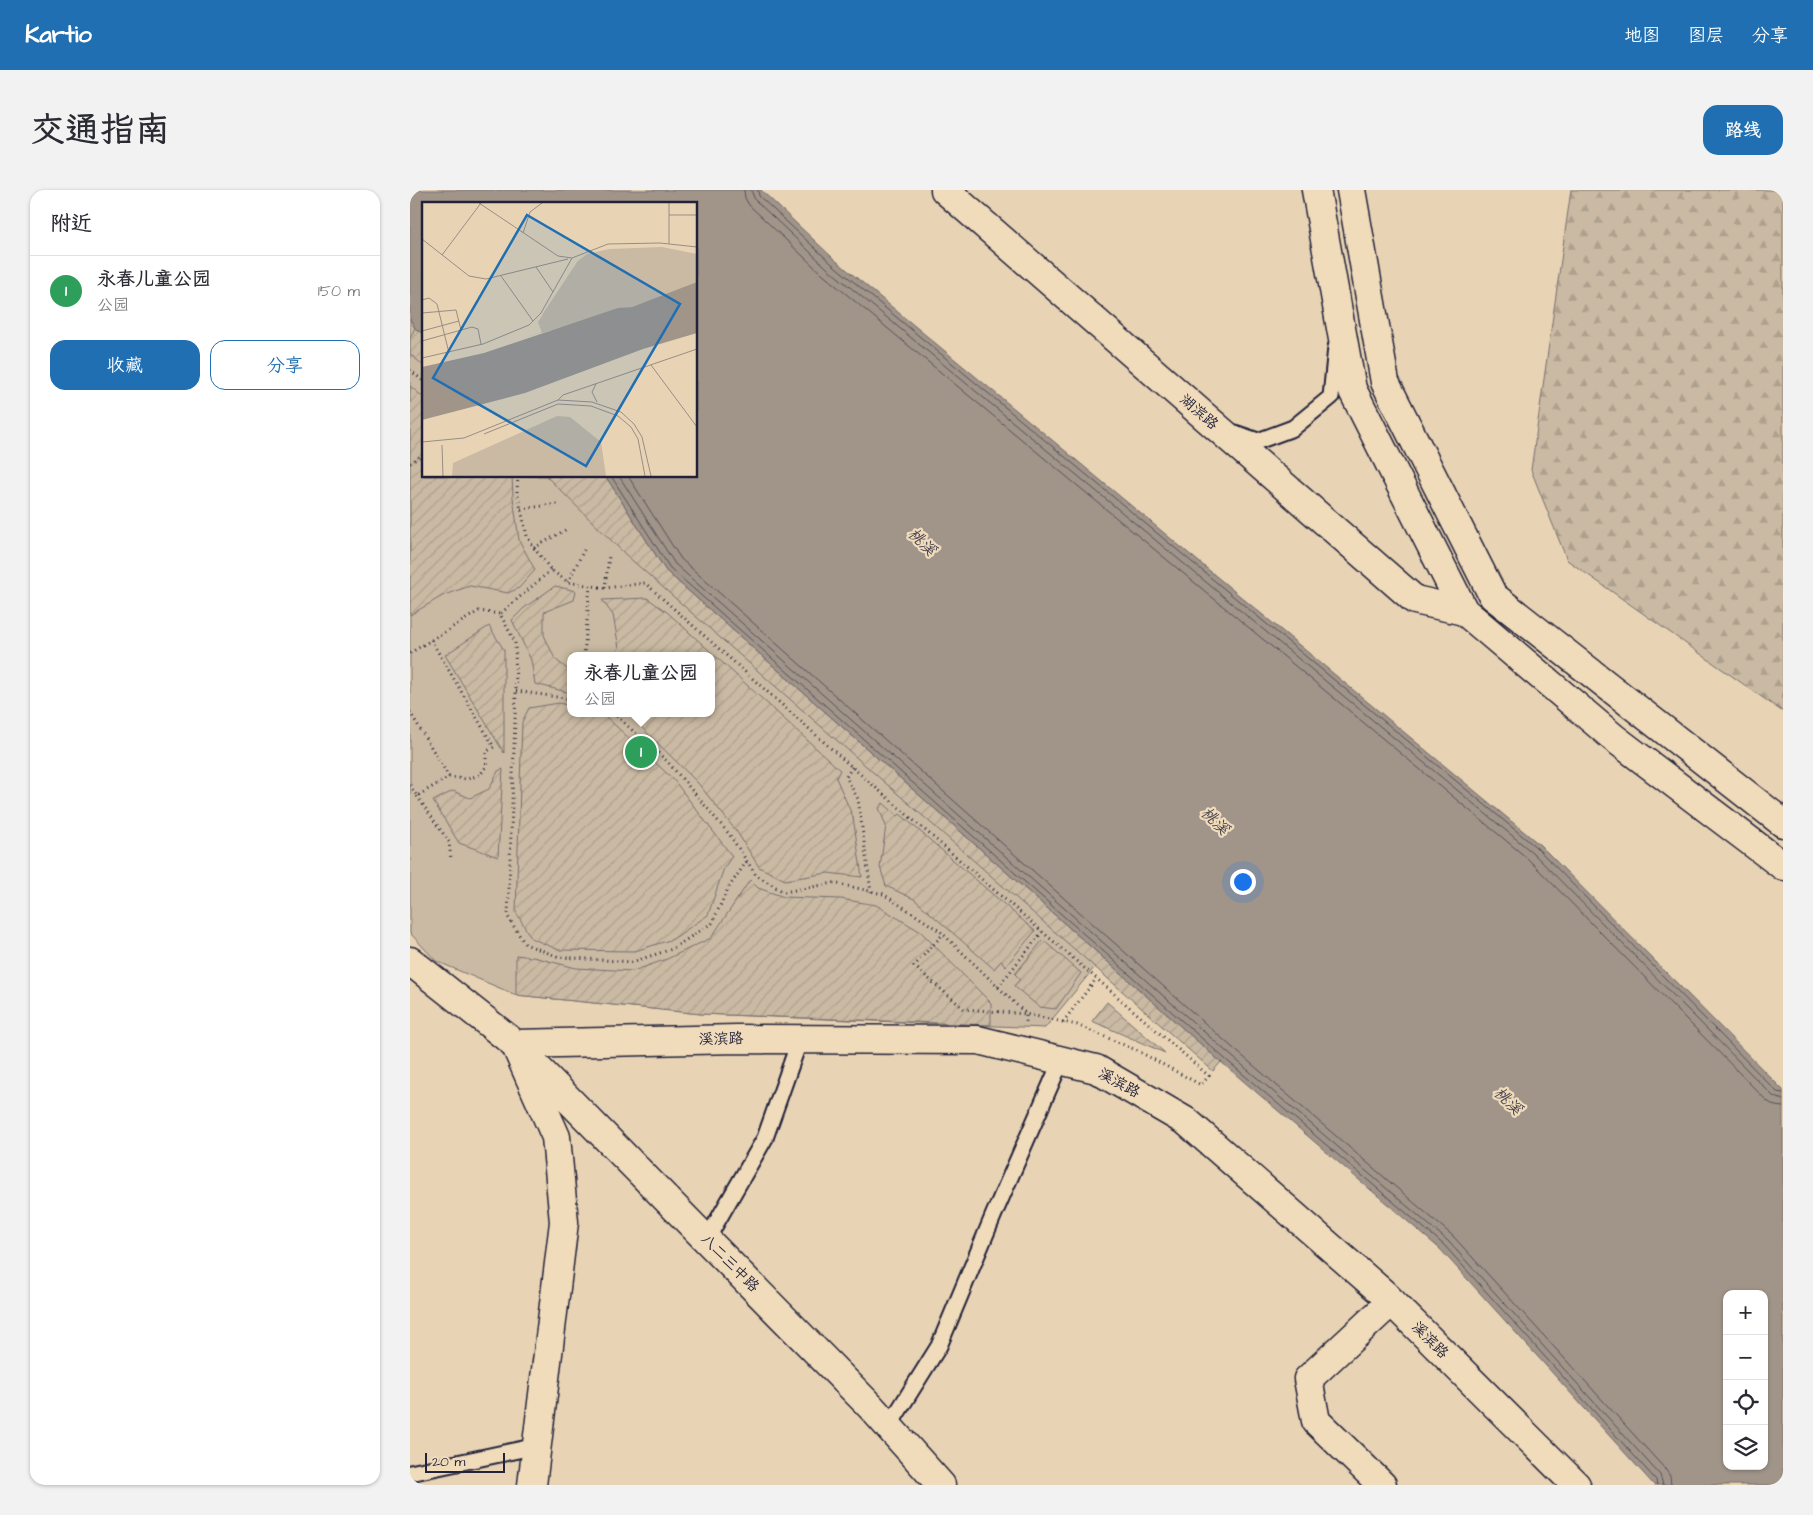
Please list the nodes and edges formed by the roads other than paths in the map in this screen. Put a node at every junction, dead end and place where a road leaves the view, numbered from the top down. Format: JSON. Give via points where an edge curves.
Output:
{"nodes":[{"id":1,"x":945,"y":190,"type":"edge"},
{"id":2,"x":1316,"y":190,"type":"edge"},
{"id":3,"x":1351,"y":190,"type":"edge"},
{"id":4,"x":1339,"y":315,"type":"junction"},
{"id":5,"x":1216,"y":427,"type":"junction"},
{"id":6,"x":1464,"y":611,"type":"junction"},
{"id":7,"x":1783,"y":823,"type":"edge"},
{"id":8,"x":1783,"y":866,"type":"edge"},
{"id":9,"x":410,"y":961,"type":"edge"},
{"id":10,"x":800,"y":1039,"type":"junction"},
{"id":11,"x":515,"y":1044,"type":"junction"},
{"id":12,"x":1062,"y":1061,"type":"junction"},
{"id":13,"x":707,"y":1239,"type":"junction"},
{"id":14,"x":1391,"y":1302,"type":"junction"},
{"id":15,"x":889,"y":1426,"type":"junction"},
{"id":16,"x":537,"y":1446,"type":"junction"},
{"id":17,"x":410,"y":1473,"type":"edge"},
{"id":18,"x":1564,"y":1481,"type":"edge"},
{"id":19,"x":1378,"y":1484,"type":"edge"},
{"id":20,"x":532,"y":1485,"type":"edge"},
{"id":21,"x":941,"y":1485,"type":"edge"}],
"edges":[{"from":1,"to":5,"type":"main road","name":"湖滨路"},
{"from":2,"to":4,"type":"main road"},
{"from":3,"to":7,"type":"main road","via":[[1386,382],[1493,596]]},
{"from":4,"to":5,"type":"lane","via":[[1331,396],[1292,428],[1258,441]]},
{"from":4,"to":6,"type":"main road","via":[[1352,390]]},
{"from":5,"to":6,"type":"main road","name":"湖滨路","via":[[1415,600]]},
{"from":6,"to":8,"type":"main road","via":[[1614,738]]},
{"from":9,"to":11,"type":"main road","name":"八二三中路"},
{"from":10,"to":11,"type":"main road","name":"溪滨路"},
{"from":10,"to":12,"type":"main road","name":"溪滨路","via":[[978,1040]]},
{"from":10,"to":13,"type":"lane","via":[[765,1138]]},
{"from":11,"to":13,"type":"main road","name":"八二三中路"},
{"from":11,"to":16,"type":"main road","name":"八二三中路","via":[[556,1137],[564,1222]]},
{"from":12,"to":14,"type":"main road","name":"溪滨路","via":[[1096,1070],[1188,1122]]},
{"from":12,"to":15,"type":"lane","via":[[939,1346]]},
{"from":13,"to":15,"type":"main road","name":"八二三中路"},
{"from":14,"to":18,"type":"main road","name":"溪滨路"},
{"from":14,"to":19,"type":"main road","via":[[1308,1379],[1316,1421]]},
{"from":15,"to":21,"type":"main road","name":"八二三中路"},
{"from":16,"to":17,"type":"lane"},
{"from":16,"to":20,"type":"main road","name":"八二三中路"}]}
